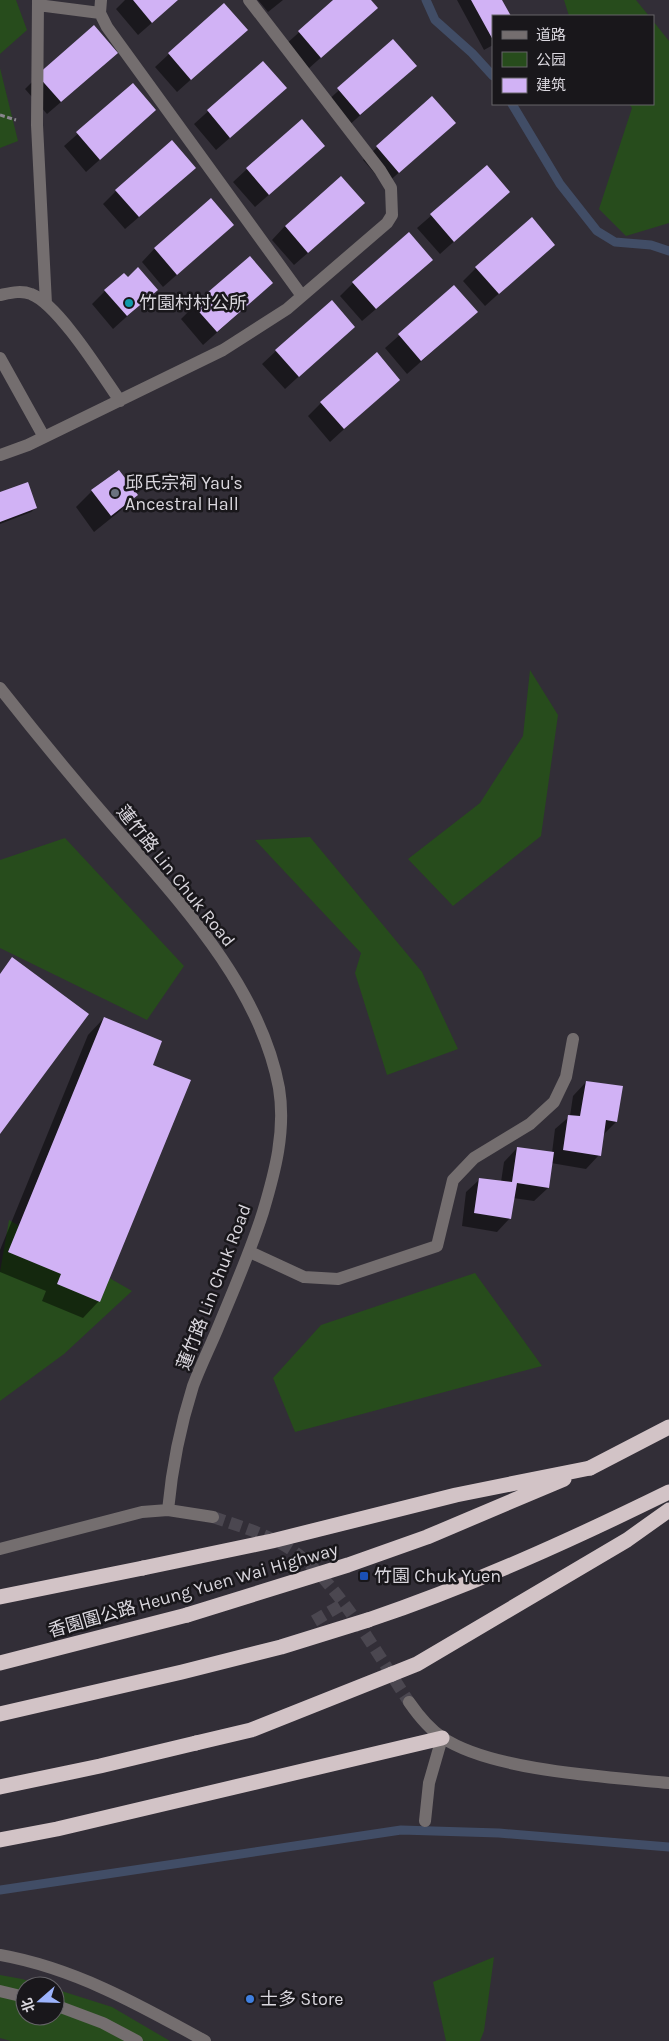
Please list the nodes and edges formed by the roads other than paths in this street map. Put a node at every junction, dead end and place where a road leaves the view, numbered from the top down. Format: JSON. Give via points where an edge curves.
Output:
{"nodes":[{"id":1,"x":249,"y":0,"type":"edge"},
{"id":2,"x":38,"y":3,"type":"edge"},
{"id":3,"x":101,"y":6,"type":"edge"},
{"id":4,"x":0,"y":295,"type":"edge"},
{"id":5,"x":302,"y":296,"type":"junction"},
{"id":6,"x":46,"y":304,"type":"junction"},
{"id":7,"x":0,"y":358,"type":"edge"},
{"id":8,"x":120,"y":401,"type":"junction"},
{"id":9,"x":44,"y":437,"type":"junction"},
{"id":10,"x":0,"y":455,"type":"edge"},
{"id":11,"x":0,"y":688,"type":"edge"},
{"id":12,"x":573,"y":1039,"type":"dead end"},
{"id":13,"x":250,"y":1252,"type":"junction"},
{"id":14,"x":669,"y":1427,"type":"edge"},
{"id":15,"x":590,"y":1468,"type":"junction"},
{"id":16,"x":669,"y":1492,"type":"edge"},
{"id":17,"x":168,"y":1510,"type":"junction"},
{"id":18,"x":669,"y":1510,"type":"edge"},
{"id":19,"x":213,"y":1517,"type":"tunnel mouth"},
{"id":20,"x":0,"y":1549,"type":"edge"},
{"id":21,"x":0,"y":1597,"type":"edge"},
{"id":22,"x":0,"y":1663,"type":"edge"},
{"id":23,"x":409,"y":1702,"type":"tunnel mouth"},
{"id":24,"x":0,"y":1714,"type":"edge"},
{"id":25,"x":442,"y":1738,"type":"junction"},
{"id":26,"x":669,"y":1783,"type":"edge"},
{"id":27,"x":0,"y":1787,"type":"edge"},
{"id":28,"x":425,"y":1821,"type":"dead end"},
{"id":29,"x":0,"y":1840,"type":"edge"},
{"id":30,"x":0,"y":1955,"type":"edge"},
{"id":31,"x":0,"y":1991,"type":"edge"},
{"id":32,"x":15,"y":1995,"type":"edge"},
{"id":33,"x":65,"y":2009,"type":"edge"},
{"id":34,"x":137,"y":2041,"type":"edge"},
{"id":35,"x":205,"y":2041,"type":"edge"}],
"edges":[{"from":1,"to":5,"type":"street","via":[[391,188],[392,215],[387,223]]},
{"from":2,"to":3,"type":"street"},
{"from":2,"to":6,"type":"street","via":[[37,125]]},
{"from":3,"to":5,"type":"street","via":[[107,27]]},
{"from":4,"to":6,"type":"street","via":[[13,292],[31,294]]},
{"from":5,"to":8,"type":"street","via":[[223,350]]},
{"from":6,"to":8,"type":"street","via":[[68,328]]},
{"from":7,"to":9,"type":"street"},
{"from":8,"to":9,"type":"street"},
{"from":9,"to":10,"type":"street"},
{"from":11,"to":13,"type":"street","name":"蓮竹路 Lin Chuk Road","via":[[49,751],[205,935],[236,982],[267,1041],[279,1089],[281,1125],[276,1168]]},
{"from":12,"to":13,"type":"street","via":[[566,1077],[554,1102],[530,1124],[474,1158],[453,1180],[437,1246],[338,1279],[304,1277]]},
{"from":13,"to":17,"type":"street","name":"蓮竹路 Lin Chuk Road","via":[[194,1384],[172,1467]]},
{"from":14,"to":15,"type":"highway","name":"香園圍公路 Heung Yuen Wai Highway"},
{"from":15,"to":21,"type":"highway","bridge":true,"via":[[456,1495],[272,1541]]},
{"from":15,"to":22,"type":"highway","name":"香園圍公路 Heung Yuen Wai Highway","bridge":true,"via":[[427,1537],[340,1568],[187,1615]]},
{"from":16,"to":24,"type":"highway","bridge":true,"via":[[458,1588],[403,1608],[280,1647]]},
{"from":17,"to":19,"type":"street"},
{"from":17,"to":20,"type":"street","via":[[124,1516]]},
{"from":18,"to":27,"type":"highway","bridge":true,"via":[[627,1540],[417,1664],[251,1730]]},
{"from":23,"to":25,"type":"street"},
{"from":25,"to":26,"type":"street","via":[[468,1750],[514,1763]]},
{"from":25,"to":28,"type":"street","via":[[430,1783]]},
{"from":25,"to":29,"type":"highway"},
{"from":30,"to":35,"type":"street","via":[[45,1965],[101,1987]]},
{"from":31,"to":32,"type":"street"},
{"from":33,"to":34,"type":"street"}]}
